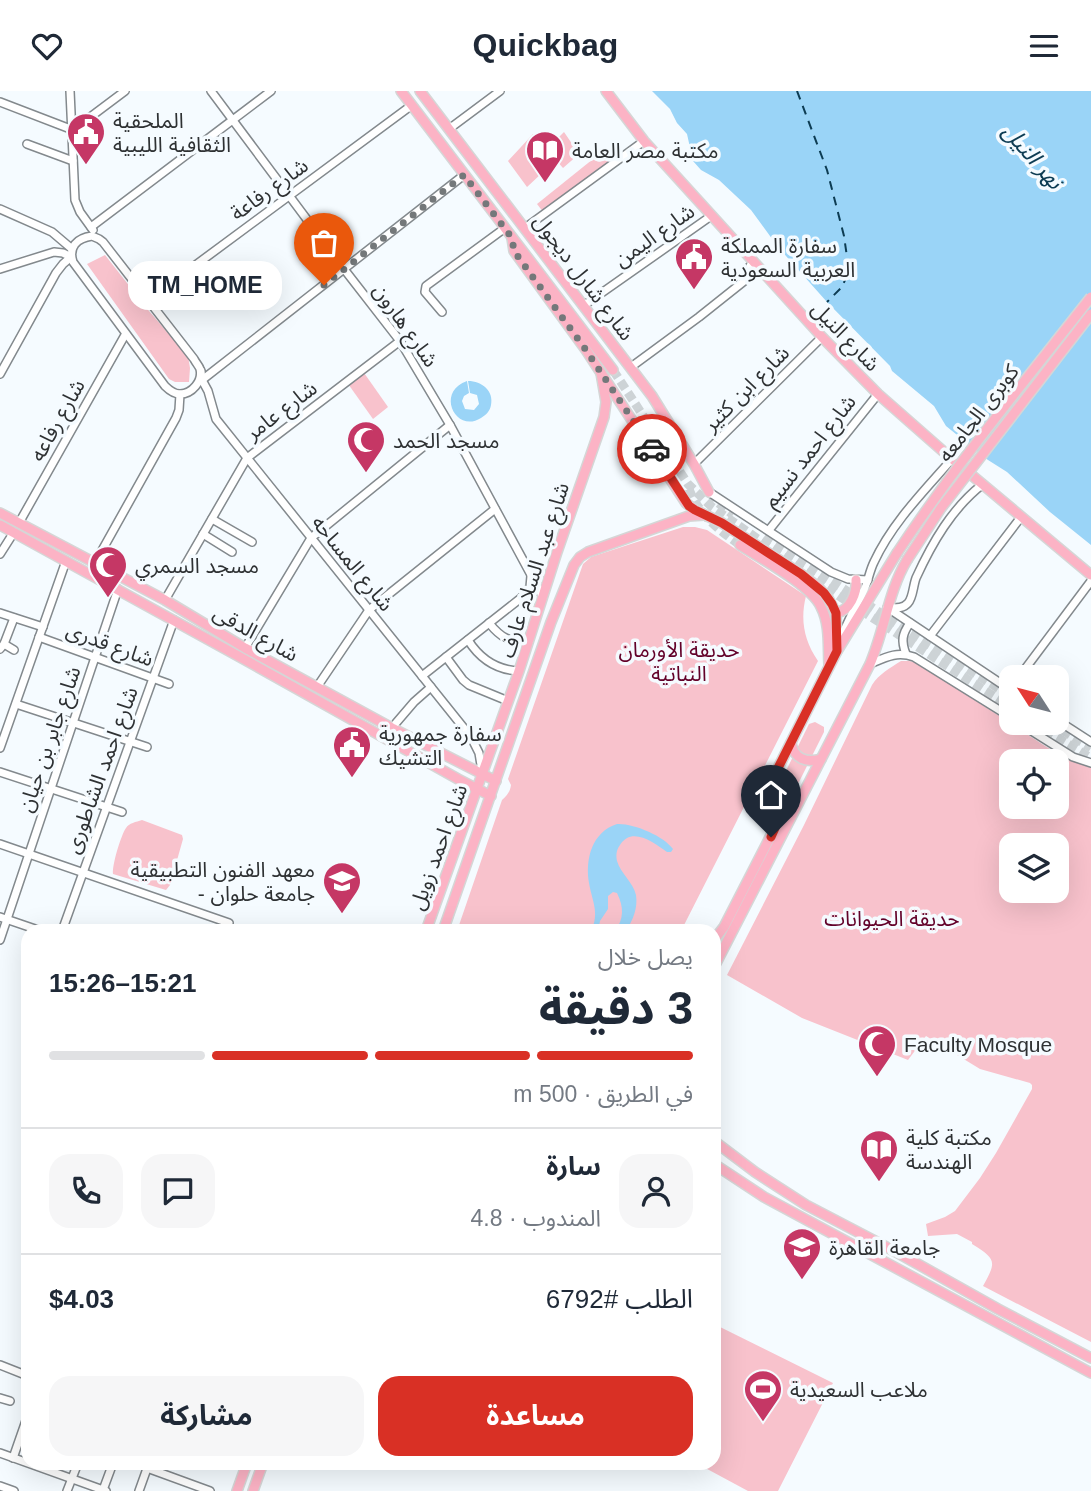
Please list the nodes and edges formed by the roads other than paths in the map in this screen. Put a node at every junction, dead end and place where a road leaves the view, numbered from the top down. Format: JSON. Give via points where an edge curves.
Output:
{"nodes":[{"id":1,"x":70,"y":91,"type":"edge"},
{"id":2,"x":125,"y":91,"type":"edge"},
{"id":3,"x":211,"y":91,"type":"edge"},
{"id":4,"x":271,"y":91,"type":"edge"},
{"id":5,"x":401,"y":91,"type":"edge"},
{"id":6,"x":420,"y":91,"type":"edge"},
{"id":7,"x":500,"y":91,"type":"edge"},
{"id":8,"x":606,"y":91,"type":"edge"},
{"id":9,"x":0,"y":102,"type":"edge"},
{"id":10,"x":412,"y":105,"type":"junction"},
{"id":11,"x":233,"y":120,"type":"junction"},
{"id":12,"x":449,"y":129,"type":"junction"},
{"id":13,"x":72,"y":130,"type":"junction"},
{"id":14,"x":644,"y":141,"type":"junction"},
{"id":15,"x":26,"y":144,"type":"dead end"},
{"id":16,"x":73,"y":161,"type":"junction"},
{"id":17,"x":464,"y":175,"type":"junction"},
{"id":18,"x":290,"y":195,"type":"junction"},
{"id":19,"x":0,"y":209,"type":"edge"},
{"id":20,"x":711,"y":216,"type":"junction"},
{"id":21,"x":91,"y":227,"type":"junction"},
{"id":22,"x":505,"y":228,"type":"junction"},
{"id":23,"x":525,"y":228,"type":"junction"},
{"id":24,"x":512,"y":238,"type":"junction"},
{"id":25,"x":99,"y":239,"type":"junction"},
{"id":26,"x":71,"y":253,"type":"junction"},
{"id":27,"x":756,"y":264,"type":"junction"},
{"id":28,"x":0,"y":269,"type":"edge"},
{"id":29,"x":344,"y":269,"type":"junction"},
{"id":30,"x":1091,"y":297,"type":"edge"},
{"id":31,"x":147,"y":301,"type":"junction"},
{"id":32,"x":583,"y":306,"type":"junction"},
{"id":33,"x":442,"y":312,"type":"dead end"},
{"id":34,"x":1091,"y":314,"type":"edge"},
{"id":35,"x":125,"y":335,"type":"junction"},
{"id":36,"x":822,"y":337,"type":"junction"},
{"id":37,"x":400,"y":341,"type":"junction"},
{"id":38,"x":631,"y":367,"type":"junction"},
{"id":39,"x":613,"y":370,"type":"tunnel mouth"},
{"id":40,"x":201,"y":371,"type":"junction"},
{"id":41,"x":601,"y":373,"type":"junction"},
{"id":42,"x":0,"y":374,"type":"edge"},
{"id":43,"x":202,"y":380,"type":"junction"},
{"id":44,"x":180,"y":394,"type":"junction"},
{"id":45,"x":877,"y":394,"type":"junction"},
{"id":46,"x":450,"y":425,"type":"junction"},
{"id":47,"x":247,"y":458,"type":"junction"},
{"id":48,"x":952,"y":459,"type":"junction"},
{"id":49,"x":694,"y":464,"type":"junction"},
{"id":50,"x":983,"y":484,"type":"junction"},
{"id":51,"x":709,"y":492,"type":"joint"},
{"id":52,"x":495,"y":509,"type":"junction"},
{"id":53,"x":0,"y":513,"type":"edge"},
{"id":54,"x":707,"y":516,"type":"junction"},
{"id":55,"x":1021,"y":517,"type":"junction"},
{"id":56,"x":212,"y":519,"type":"junction"},
{"id":57,"x":19,"y":523,"type":"junction"},
{"id":58,"x":0,"y":525,"type":"edge"},
{"id":59,"x":769,"y":530,"type":"junction"},
{"id":60,"x":14,"y":532,"type":"junction"},
{"id":61,"x":203,"y":534,"type":"junction"},
{"id":62,"x":311,"y":538,"type":"junction"},
{"id":63,"x":252,"y":542,"type":"dead end"},
{"id":64,"x":740,"y":545,"type":"tunnel mouth"},
{"id":65,"x":232,"y":552,"type":"dead end"},
{"id":66,"x":0,"y":554,"type":"edge"},
{"id":67,"x":66,"y":561,"type":"junction"},
{"id":68,"x":95,"y":563,"type":"junction"},
{"id":69,"x":531,"y":575,"type":"junction"},
{"id":70,"x":1091,"y":575,"type":"edge"},
{"id":71,"x":856,"y":580,"type":"junction"},
{"id":72,"x":869,"y":580,"type":"junction"},
{"id":73,"x":1091,"y":581,"type":"edge"},
{"id":74,"x":118,"y":589,"type":"junction"},
{"id":75,"x":543,"y":598,"type":"junction"},
{"id":76,"x":165,"y":600,"type":"junction"},
{"id":77,"x":558,"y":602,"type":"junction"},
{"id":78,"x":887,"y":608,"type":"junction"},
{"id":79,"x":369,"y":610,"type":"junction"},
{"id":80,"x":0,"y":613,"type":"edge"},
{"id":81,"x":836,"y":613,"type":"junction"},
{"id":82,"x":14,"y":618,"type":"junction"},
{"id":83,"x":174,"y":620,"type":"junction"},
{"id":84,"x":489,"y":623,"type":"junction"},
{"id":85,"x":910,"y":623,"type":"junction"},
{"id":86,"x":43,"y":627,"type":"junction"},
{"id":87,"x":930,"y":636,"type":"junction"},
{"id":88,"x":39,"y":637,"type":"junction"},
{"id":89,"x":468,"y":639,"type":"junction"},
{"id":90,"x":529,"y":641,"type":"junction"},
{"id":91,"x":1,"y":648,"type":"edge"},
{"id":92,"x":244,"y":648,"type":"junction"},
{"id":93,"x":14,"y":650,"type":"dead end"},
{"id":94,"x":837,"y":651,"type":"junction"},
{"id":95,"x":906,"y":654,"type":"junction"},
{"id":96,"x":95,"y":657,"type":"junction"},
{"id":97,"x":446,"y":657,"type":"junction"},
{"id":98,"x":870,"y":664,"type":"junction"},
{"id":99,"x":1028,"y":665,"type":"edge"},
{"id":100,"x":829,"y":666,"type":"junction"},
{"id":101,"x":519,"y":671,"type":"junction"},
{"id":102,"x":422,"y":676,"type":"junction"},
{"id":103,"x":153,"y":678,"type":"junction"},
{"id":104,"x":999,"y":681,"type":"edge"},
{"id":105,"x":169,"y":684,"type":"dead end"},
{"id":106,"x":317,"y":687,"type":"junction"},
{"id":107,"x":432,"y":687,"type":"junction"},
{"id":108,"x":508,"y":701,"type":"junction"},
{"id":109,"x":16,"y":704,"type":"junction"},
{"id":110,"x":999,"y":710,"type":"edge"},
{"id":111,"x":73,"y":723,"type":"junction"},
{"id":112,"x":396,"y":723,"type":"dead end"},
{"id":113,"x":1069,"y":728,"type":"edge"},
{"id":114,"x":1038,"y":735,"type":"edge"},
{"id":115,"x":130,"y":741,"type":"junction"},
{"id":116,"x":1091,"y":742,"type":"edge"},
{"id":117,"x":790,"y":743,"type":"junction"},
{"id":118,"x":147,"y":747,"type":"dead end"},
{"id":119,"x":0,"y":748,"type":"edge"},
{"id":120,"x":821,"y":759,"type":"junction"},
{"id":121,"x":1091,"y":763,"type":"edge"},
{"id":122,"x":0,"y":772,"type":"edge"},
{"id":123,"x":482,"y":775,"type":"junction"},
{"id":124,"x":496,"y":781,"type":"junction"},
{"id":125,"x":51,"y":788,"type":"junction"},
{"id":126,"x":478,"y":789,"type":"junction"},
{"id":127,"x":491,"y":796,"type":"junction"},
{"id":128,"x":106,"y":806,"type":"junction"},
{"id":129,"x":122,"y":812,"type":"dead end"},
{"id":130,"x":0,"y":844,"type":"edge"},
{"id":131,"x":29,"y":854,"type":"junction"},
{"id":132,"x":82,"y":873,"type":"junction"},
{"id":133,"x":3,"y":918,"type":"edge"},
{"id":134,"x":229,"y":923,"type":"dead end"},
{"id":135,"x":21,"y":924,"type":"edge"},
{"id":136,"x":64,"y":924,"type":"edge"},
{"id":137,"x":429,"y":924,"type":"edge"},
{"id":138,"x":445,"y":924,"type":"edge"},
{"id":139,"x":721,"y":930,"type":"edge"},
{"id":140,"x":0,"y":940,"type":"edge"},
{"id":141,"x":721,"y":953,"type":"edge"},
{"id":142,"x":721,"y":1146,"type":"edge"},
{"id":143,"x":721,"y":1169,"type":"edge"},
{"id":144,"x":898,"y":1252,"type":"junction"},
{"id":145,"x":890,"y":1265,"type":"junction"},
{"id":146,"x":1091,"y":1358,"type":"edge"},
{"id":147,"x":0,"y":1366,"type":"edge"},
{"id":148,"x":1091,"y":1373,"type":"edge"},
{"id":149,"x":21,"y":1374,"type":"edge"},
{"id":150,"x":0,"y":1398,"type":"edge"},
{"id":151,"x":10,"y":1401,"type":"dead end"},
{"id":152,"x":21,"y":1435,"type":"edge"},
{"id":153,"x":0,"y":1453,"type":"edge"},
{"id":154,"x":13,"y":1458,"type":"junction"},
{"id":155,"x":21,"y":1460,"type":"edge"},
{"id":156,"x":53,"y":1470,"type":"edge"},
{"id":157,"x":75,"y":1470,"type":"edge"},
{"id":158,"x":111,"y":1470,"type":"edge"},
{"id":159,"x":146,"y":1470,"type":"edge"},
{"id":160,"x":160,"y":1470,"type":"edge"},
{"id":161,"x":244,"y":1470,"type":"edge"},
{"id":162,"x":260,"y":1470,"type":"edge"},
{"id":163,"x":72,"y":1479,"type":"junction"},
{"id":164,"x":0,"y":1486,"type":"edge"},
{"id":165,"x":14,"y":1491,"type":"edge"},
{"id":166,"x":67,"y":1491,"type":"edge"},
{"id":167,"x":105,"y":1491,"type":"edge"},
{"id":168,"x":139,"y":1491,"type":"edge"},
{"id":169,"x":210,"y":1491,"type":"edge"},
{"id":170,"x":237,"y":1491,"type":"edge"},
{"id":171,"x":253,"y":1491,"type":"edge"}],
"edges":[{"from":1,"to":13,"type":"street"},
{"from":2,"to":13,"type":"street"},
{"from":3,"to":11,"type":"street","name":"شارع هارون"},
{"from":4,"to":11,"type":"street"},
{"from":5,"to":10,"type":"main road","name":"شارع شارل ديجول"},
{"from":6,"to":12,"type":"main road","name":"شارع شارل ديجول"},
{"from":7,"to":12,"type":"street"},
{"from":8,"to":14,"type":"main road","name":"شارع النيل"},
{"from":9,"to":13,"type":"street"},
{"from":10,"to":17,"type":"main road","name":"شارع شارل ديجول"},
{"from":10,"to":18,"type":"street","name":"شارع رفاعة"},
{"from":11,"to":18,"type":"street","name":"شارع هارون"},
{"from":11,"to":21,"type":"street"},
{"from":12,"to":23,"type":"main road","name":"شارع شارل ديجول"},
{"from":13,"to":16,"type":"street"},
{"from":14,"to":20,"type":"main road","name":"شارع النيل"},
{"from":14,"to":23,"type":"street"},
{"from":15,"to":16,"type":"street"},
{"from":16,"to":21,"type":"street","via":[[75,200]]},
{"from":17,"to":22,"type":"main road","name":"شارع شارل ديجول"},
{"from":17,"to":29,"type":"street"},
{"from":18,"to":29,"type":"street","name":"شارع هارون"},
{"from":18,"to":31,"type":"street","name":"شارع رفاعة"},
{"from":19,"to":26,"type":"street","via":[[52,232]]},
{"from":20,"to":27,"type":"main road","name":"شارع النيل"},
{"from":20,"to":32,"type":"street","name":"شارع اليمن"},
{"from":21,"to":25,"type":"street"},
{"from":22,"to":24,"type":"main road","name":"شارع شارل ديجول"},
{"from":22,"to":33,"type":"street","via":[[426,286],[425,292]]},
{"from":23,"to":32,"type":"main road","name":"شارع شارل ديجول"},
{"from":24,"to":39,"type":"main road","name":"شارع شارل ديجول"},
{"from":24,"to":41,"type":"main road","name":"شارع شارل ديجول","via":[[514,251]]},
{"from":25,"to":26,"type":"street","via":[[83,237]]},
{"from":25,"to":31,"type":"street"},
{"from":26,"to":28,"type":"street","via":[[45,254]]},
{"from":26,"to":35,"type":"street"},
{"from":26,"to":42,"type":"street"},
{"from":27,"to":36,"type":"main road","name":"شارع النيل"},
{"from":27,"to":38,"type":"street","via":[[750,266],[748,278]]},
{"from":29,"to":37,"type":"street","name":"شارع هارون"},
{"from":29,"to":43,"type":"street"},
{"from":30,"to":94,"type":"main road","name":"كوبرى الجامعه","bridge":true,"via":[[914,528]]},
{"from":31,"to":40,"type":"street"},
{"from":32,"to":38,"type":"main road","name":"شارع شارل ديجول"},
{"from":34,"to":78,"type":"main road","name":"كوبرى الجامعه","bridge":true,"via":[[941,508],[907,560]]},
{"from":35,"to":44,"type":"street","via":[[165,386]]},
{"from":35,"to":57,"type":"street","name":"شارع رفاعه"},
{"from":36,"to":45,"type":"main road","name":"شارع النيل"},
{"from":36,"to":49,"type":"street","name":"شارع ابن كثير"},
{"from":37,"to":46,"type":"street","name":"شارع هارون"},
{"from":37,"to":47,"type":"street","name":"شارع عامر"},
{"from":38,"to":49,"type":"main road","name":"شارع شارل ديجول"},
{"from":40,"to":43,"type":"street","name":"شارع المساحه"},
{"from":40,"to":44,"type":"street","via":[[195,387]]},
{"from":41,"to":54,"type":"main road","name":"شارع شارل ديجول","via":[[687,503]]},
{"from":41,"to":75,"type":"main road","name":"شارع عبد السلام عارف","via":[[604,417]]},
{"from":43,"to":47,"type":"street","name":"شارع المساحه","via":[[216,419]]},
{"from":44,"to":68,"type":"street","via":[[176,418]]},
{"from":45,"to":48,"type":"main road","name":"شارع النيل"},
{"from":45,"to":59,"type":"street","name":"شارع احمد نسيم"},
{"from":46,"to":52,"type":"street","name":"شارع هارون"},
{"from":46,"to":62,"type":"street"},
{"from":47,"to":56,"type":"street","name":"شارع عامر"},
{"from":47,"to":62,"type":"street","name":"شارع المساحه"},
{"from":48,"to":50,"type":"main road","name":"شارع النيل"},
{"from":48,"to":72,"type":"street","via":[[896,526],[874,562]]},
{"from":49,"to":51,"type":"main road","name":"شارع شارل ديجول"},
{"from":50,"to":55,"type":"main road","name":"شارع النيل"},
{"from":50,"to":78,"type":"street","via":[[967,496],[939,535],[913,584],[909,603]]},
{"from":51,"to":59,"type":"street"},
{"from":52,"to":69,"type":"street","name":"شارع هارون"},
{"from":52,"to":79,"type":"street"},
{"from":53,"to":57,"type":"main road","name":"شارع الدقى"},
{"from":54,"to":77,"type":"main road","name":"شارع عبد السلام عارف","via":[[689,516],[584,554],[574,565]]},
{"from":54,"to":81,"type":"main road","name":"شارع شارل ديجول","via":[[812,582]]},
{"from":55,"to":70,"type":"main road","name":"شارع النيل"},
{"from":55,"to":87,"type":"street"},
{"from":56,"to":61,"type":"street","name":"شارع عامر"},
{"from":56,"to":63,"type":"street"},
{"from":57,"to":68,"type":"main road","name":"شارع الدقى"},
{"from":58,"to":60,"type":"main road","name":"شارع الدقى"},
{"from":59,"to":71,"type":"street","via":[[831,572]]},
{"from":60,"to":66,"type":"street"},
{"from":60,"to":67,"type":"main road","name":"شارع الدقى"},
{"from":61,"to":65,"type":"street"},
{"from":61,"to":76,"type":"street","name":"شارع عامر"},
{"from":62,"to":79,"type":"street","name":"شارع المساحه"},
{"from":62,"to":92,"type":"street"},
{"from":64,"to":100,"type":"main road","via":[[813,595],[828,632]]},
{"from":67,"to":74,"type":"main road","name":"شارع الدقى"},
{"from":67,"to":86,"type":"street"},
{"from":68,"to":76,"type":"main road","name":"شارع الدقى"},
{"from":69,"to":75,"type":"street","name":"شارع هارون"},
{"from":69,"to":84,"type":"street","via":[[526,593]]},
{"from":71,"to":72,"type":"street"},
{"from":71,"to":81,"type":"main road","via":[[853,599],[844,612]]},
{"from":72,"to":94,"type":"street"},
{"from":73,"to":99,"type":"street"},
{"from":74,"to":83,"type":"main road","name":"شارع الدقى"},
{"from":74,"to":96,"type":"street","name":"شارع جابر بن حيان"},
{"from":75,"to":77,"type":"main road"},
{"from":75,"to":90,"type":"main road","name":"شارع عبد السلام عارف"},
{"from":76,"to":92,"type":"main road","name":"شارع الدقى"},
{"from":77,"to":124,"type":"main road","name":"شارع عبد السلام عارف"},
{"from":78,"to":85,"type":"street"},
{"from":78,"to":98,"type":"main road","name":"كوبرى الجامعه"},
{"from":79,"to":102,"type":"street","name":"شارع المساحه"},
{"from":79,"to":106,"type":"street"},
{"from":80,"to":82,"type":"street"},
{"from":81,"to":94,"type":"main road"},
{"from":82,"to":86,"type":"street"},
{"from":82,"to":91,"type":"street"},
{"from":83,"to":103,"type":"street","name":"شارع احمد الشاطورى"},
{"from":83,"to":126,"type":"main road","name":"شارع الدقى"},
{"from":84,"to":89,"type":"street"},
{"from":84,"to":90,"type":"street","via":[[503,637]]},
{"from":85,"to":87,"type":"street"},
{"from":85,"to":95,"type":"street","via":[[902,641]]},
{"from":86,"to":88,"type":"street"},
{"from":87,"to":104,"type":"street"},
{"from":88,"to":96,"type":"street","name":"شارع قدرى"},
{"from":88,"to":109,"type":"street"},
{"from":89,"to":97,"type":"street"},
{"from":89,"to":101,"type":"street","via":[[478,654],[495,666]]},
{"from":90,"to":101,"type":"main road","name":"شارع عبد السلام عارف"},
{"from":91,"to":93,"type":"street"},
{"from":92,"to":106,"type":"main road","name":"شارع الدقى"},
{"from":94,"to":100,"type":"main road","name":"كوبرى الجامعه"},
{"from":95,"to":98,"type":"street"},
{"from":95,"to":110,"type":"street"},
{"from":96,"to":103,"type":"street","name":"شارع قدرى"},
{"from":96,"to":111,"type":"street","name":"شارع جابر بن حيان"},
{"from":97,"to":102,"type":"street"},
{"from":97,"to":108,"type":"street","via":[[469,685]]},
{"from":98,"to":120,"type":"main road","name":"كوبرى الجامعه"},
{"from":100,"to":117,"type":"main road","name":"كوبرى الجامعه"},
{"from":101,"to":108,"type":"main road","name":"شارع عبد السلام عارف"},
{"from":102,"to":107,"type":"street","name":"شارع المساحه"},
{"from":103,"to":105,"type":"street","name":"شارع قدرى"},
{"from":103,"to":115,"type":"street","name":"شارع احمد الشاطورى"},
{"from":106,"to":123,"type":"main road","name":"شارع الدقى"},
{"from":107,"to":112,"type":"street"},
{"from":107,"to":123,"type":"street","name":"شارع المساحه","via":[[474,742]]},
{"from":108,"to":123,"type":"main road","name":"شارع عبد السلام عارف"},
{"from":109,"to":111,"type":"street"},
{"from":109,"to":119,"type":"street"},
{"from":111,"to":115,"type":"street"},
{"from":111,"to":125,"type":"street","name":"شارع جابر بن حيان"},
{"from":113,"to":116,"type":"street"},
{"from":114,"to":121,"type":"street"},
{"from":115,"to":118,"type":"street"},
{"from":115,"to":128,"type":"street","name":"شارع احمد الشاطورى"},
{"from":117,"to":120,"type":"main road","via":[[802,759]]},
{"from":117,"to":139,"type":"main road","name":"كوبرى الجامعه","via":[[777,770],[782,814]]},
{"from":120,"to":141,"type":"main road","name":"كوبرى الجامعه"},
{"from":122,"to":125,"type":"street"},
{"from":123,"to":124,"type":"main road","name":"شارع الدقى"},
{"from":123,"to":126,"type":"main road","name":"شارع احمد زويل"},
{"from":124,"to":127,"type":"main road","name":"شارع احمد زويل"},
{"from":125,"to":128,"type":"street"},
{"from":125,"to":131,"type":"street","name":"شارع جابر بن حيان"},
{"from":126,"to":127,"type":"main road","name":"شارع الدقى"},
{"from":126,"to":137,"type":"main road","name":"شارع احمد زويل"},
{"from":127,"to":138,"type":"main road","name":"شارع احمد زويل"},
{"from":128,"to":129,"type":"street"},
{"from":128,"to":132,"type":"street","name":"شارع احمد الشاطورى"},
{"from":130,"to":131,"type":"street"},
{"from":131,"to":132,"type":"street"},
{"from":131,"to":133,"type":"street","name":"شارع جابر بن حيان"},
{"from":132,"to":134,"type":"street"},
{"from":132,"to":136,"type":"street","name":"شارع احمد الشاطورى"},
{"from":133,"to":135,"type":"street"},
{"from":133,"to":140,"type":"street","name":"شارع جابر بن حيان"},
{"from":142,"to":144,"type":"main road","via":[[806,1205]]},
{"from":143,"to":145,"type":"main road"},
{"from":144,"to":145,"type":"main road"},
{"from":144,"to":146,"type":"main road"},
{"from":145,"to":148,"type":"main road"},
{"from":147,"to":149,"type":"street"},
{"from":150,"to":151,"type":"street"},
{"from":152,"to":154,"type":"street"},
{"from":153,"to":154,"type":"street"},
{"from":154,"to":155,"type":"street"},
{"from":156,"to":163,"type":"street"},
{"from":157,"to":163,"type":"street"},
{"from":158,"to":167,"type":"street"},
{"from":159,"to":168,"type":"street"},
{"from":160,"to":169,"type":"street"},
{"from":161,"to":170,"type":"main road"},
{"from":162,"to":171,"type":"main road"},
{"from":163,"to":166,"type":"street"},
{"from":163,"to":167,"type":"street"},
{"from":164,"to":165,"type":"street"}]}
